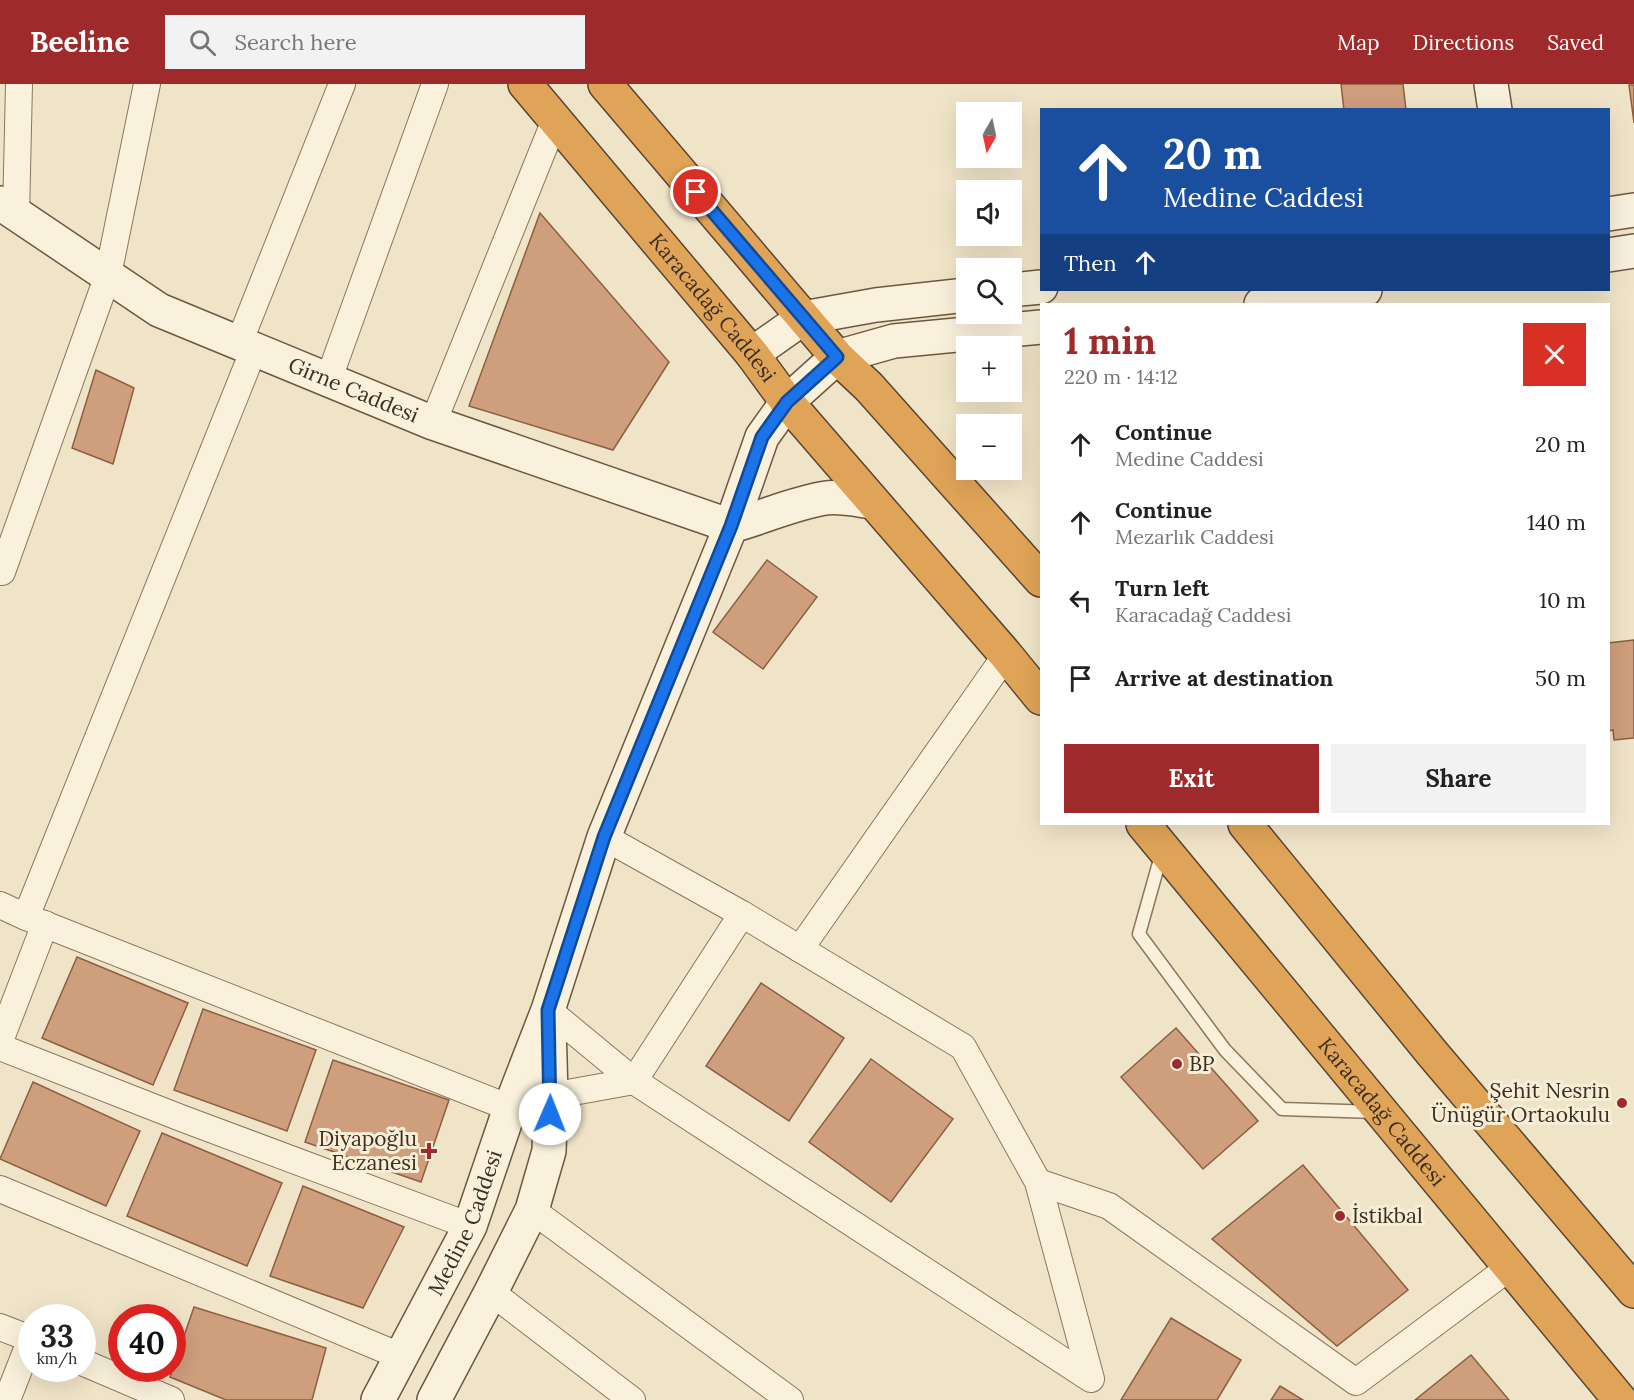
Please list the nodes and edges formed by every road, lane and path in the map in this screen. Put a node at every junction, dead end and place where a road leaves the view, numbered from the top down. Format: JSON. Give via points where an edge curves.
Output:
{"nodes":[{"id":1,"x":19,"y":84,"type":"edge"},
{"id":2,"x":147,"y":84,"type":"edge"},
{"id":3,"x":342,"y":84,"type":"edge"},
{"id":4,"x":435,"y":84,"type":"edge"},
{"id":5,"x":525,"y":84,"type":"edge"},
{"id":6,"x":605,"y":84,"type":"edge"},
{"id":7,"x":1491,"y":84,"type":"edge"},
{"id":8,"x":1495,"y":108,"type":"edge"},
{"id":9,"x":555,"y":120,"type":"junction"},
{"id":10,"x":8,"y":209,"type":"edge"},
{"id":11,"x":1634,"y":210,"type":"edge"},
{"id":12,"x":1610,"y":214,"type":"edge"},
{"id":13,"x":1634,"y":251,"type":"edge"},
{"id":14,"x":1610,"y":255,"type":"edge"},
{"id":15,"x":108,"y":275,"type":"junction"},
{"id":16,"x":1040,"y":287,"type":"edge"},
{"id":17,"x":1022,"y":289,"type":"edge"},
{"id":18,"x":1358,"y":291,"type":"edge"},
{"id":19,"x":956,"y":296,"type":"edge"},
{"id":20,"x":1268,"y":303,"type":"edge"},
{"id":21,"x":803,"y":318,"type":"junction"},
{"id":22,"x":1040,"y":327,"type":"edge"},
{"id":23,"x":246,"y":346,"type":"junction"},
{"id":24,"x":752,"y":354,"type":"junction"},
{"id":25,"x":837,"y":357,"type":"junction"},
{"id":26,"x":328,"y":381,"type":"junction"},
{"id":27,"x":787,"y":402,"type":"junction"},
{"id":28,"x":433,"y":423,"type":"junction"},
{"id":29,"x":872,"y":502,"type":"junction"},
{"id":30,"x":731,"y":526,"type":"junction"},
{"id":31,"x":0,"y":571,"type":"edge"},
{"id":32,"x":1040,"y":579,"type":"edge"},
{"id":33,"x":1006,"y":655,"type":"junction"},
{"id":34,"x":1040,"y":697,"type":"edge"},
{"id":35,"x":1246,"y":825,"type":"edge"},
{"id":36,"x":1153,"y":836,"type":"edge"},
{"id":37,"x":604,"y":837,"type":"junction"},
{"id":38,"x":0,"y":905,"type":"edge"},
{"id":39,"x":742,"y":914,"type":"junction"},
{"id":40,"x":36,"y":921,"type":"junction"},
{"id":41,"x":800,"y":949,"type":"junction"},
{"id":42,"x":548,"y":1010,"type":"junction"},
{"id":43,"x":1,"y":1036,"type":"edge"},
{"id":44,"x":634,"y":1081,"type":"junction"},
{"id":45,"x":551,"y":1096,"type":"junction"},
{"id":46,"x":510,"y":1108,"type":"junction"},
{"id":47,"x":1380,"y":1112,"type":"junction"},
{"id":48,"x":1038,"y":1182,"type":"junction"},
{"id":49,"x":0,"y":1189,"type":"edge"},
{"id":50,"x":532,"y":1210,"type":"junction"},
{"id":51,"x":470,"y":1226,"type":"junction"},
{"id":52,"x":1510,"y":1268,"type":"junction"},
{"id":53,"x":1634,"y":1291,"type":"edge"},
{"id":54,"x":491,"y":1292,"type":"junction"},
{"id":55,"x":0,"y":1327,"type":"edge"},
{"id":56,"x":400,"y":1356,"type":"junction"},
{"id":57,"x":96,"y":1368,"type":"edge"},
{"id":58,"x":1092,"y":1390,"type":"edge"},
{"id":59,"x":163,"y":1399,"type":"edge"},
{"id":60,"x":436,"y":1399,"type":"edge"},
{"id":61,"x":7,"y":1400,"type":"edge"},
{"id":62,"x":378,"y":1400,"type":"edge"},
{"id":63,"x":632,"y":1400,"type":"edge"},
{"id":64,"x":790,"y":1400,"type":"edge"},
{"id":65,"x":1620,"y":1400,"type":"edge"}],
"edges":[{"from":1,"to":10,"type":"street"},
{"from":2,"to":15,"type":"street"},
{"from":3,"to":23,"type":"street"},
{"from":4,"to":26,"type":"street"},
{"from":5,"to":9,"type":"highway","name":"Karacadağ Caddesi"},
{"from":6,"to":21,"type":"highway"},
{"from":7,"to":8,"type":"street"},
{"from":9,"to":24,"type":"highway","name":"Karacadağ Caddesi"},
{"from":9,"to":28,"type":"street"},
{"from":10,"to":15,"type":"street","name":"Girne Caddesi"},
{"from":11,"to":12,"type":"street"},
{"from":13,"to":14,"type":"street"},
{"from":15,"to":23,"type":"street","name":"Girne Caddesi","via":[[159,309]]},
{"from":15,"to":31,"type":"street"},
{"from":16,"to":17,"type":"street"},
{"from":18,"to":20,"type":"street"},
{"from":19,"to":21,"type":"street"},
{"from":21,"to":24,"type":"street"},
{"from":21,"to":25,"type":"highway"},
{"from":22,"to":25,"type":"street","via":[[894,341]]},
{"from":23,"to":26,"type":"street","name":"Girne Caddesi"},
{"from":23,"to":40,"type":"street"},
{"from":24,"to":27,"type":"highway","name":"Karacadağ Caddesi"},
{"from":25,"to":27,"type":"street","name":"Medine Caddesi"},
{"from":25,"to":32,"type":"highway","via":[[869,387]]},
{"from":26,"to":28,"type":"street","name":"Girne Caddesi"},
{"from":27,"to":29,"type":"highway","name":"Karacadağ Caddesi"},
{"from":27,"to":30,"type":"street","name":"Medine Caddesi","via":[[762,437]]},
{"from":28,"to":30,"type":"street","name":"Girne Caddesi"},
{"from":29,"to":30,"type":"street","via":[[828,497]]},
{"from":29,"to":33,"type":"highway","name":"Karacadağ Caddesi"},
{"from":30,"to":37,"type":"street","name":"Medine Caddesi"},
{"from":33,"to":34,"type":"highway","name":"Karacadağ Caddesi"},
{"from":33,"to":41,"type":"street"},
{"from":35,"to":53,"type":"highway"},
{"from":36,"to":47,"type":"highway","name":"Karacadağ Caddesi"},
{"from":36,"to":47,"type":"lane","via":[[1139,934],[1225,1050],[1282,1109]]},
{"from":37,"to":39,"type":"street"},
{"from":37,"to":42,"type":"street","name":"Medine Caddesi"},
{"from":38,"to":40,"type":"street"},
{"from":39,"to":41,"type":"street"},
{"from":39,"to":44,"type":"street"},
{"from":40,"to":43,"type":"street"},
{"from":40,"to":46,"type":"street"},
{"from":41,"to":48,"type":"street","via":[[963,1047]]},
{"from":42,"to":44,"type":"street"},
{"from":42,"to":45,"type":"street"},
{"from":42,"to":46,"type":"street","name":"Medine Caddesi"},
{"from":43,"to":51,"type":"street","via":[[181,1118]]},
{"from":44,"to":45,"type":"street"},
{"from":44,"to":58,"type":"street"},
{"from":45,"to":46,"type":"street"},
{"from":45,"to":50,"type":"street","via":[[549,1151]]},
{"from":46,"to":51,"type":"street","name":"Medine Caddesi"},
{"from":47,"to":52,"type":"highway","name":"Karacadağ Caddesi"},
{"from":48,"to":52,"type":"street","via":[[1109,1206],[1356,1382]]},
{"from":48,"to":58,"type":"street"},
{"from":49,"to":56,"type":"street"},
{"from":50,"to":54,"type":"street"},
{"from":50,"to":64,"type":"street"},
{"from":51,"to":56,"type":"street","name":"Medine Caddesi"},
{"from":52,"to":65,"type":"highway","name":"Karacadağ Caddesi"},
{"from":54,"to":60,"type":"street"},
{"from":54,"to":63,"type":"street"},
{"from":55,"to":61,"type":"street","via":[[32,1339]]},
{"from":56,"to":62,"type":"street","name":"Medine Caddesi"},
{"from":57,"to":59,"type":"street"}]}
